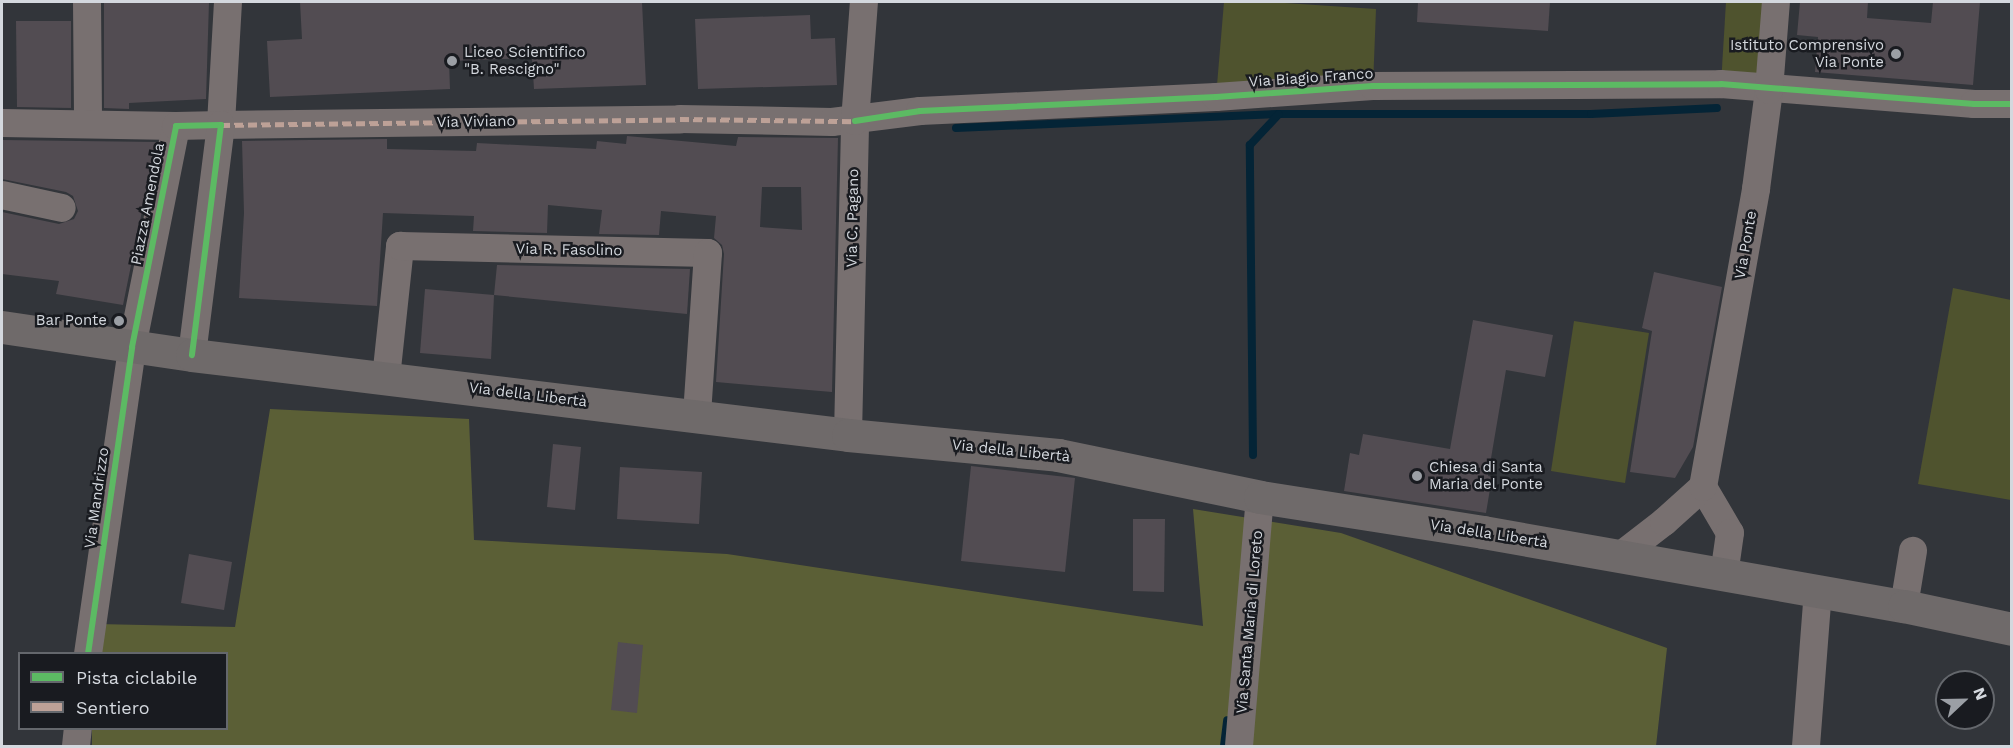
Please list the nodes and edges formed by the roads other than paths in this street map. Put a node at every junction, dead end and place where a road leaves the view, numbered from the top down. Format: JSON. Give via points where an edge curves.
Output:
{"nodes":[{"id":1,"x":87,"y":2,"type":"edge"},
{"id":2,"x":228,"y":2,"type":"edge"},
{"id":3,"x":864,"y":2,"type":"edge"},
{"id":4,"x":1776,"y":2,"type":"edge"},
{"id":5,"x":1769,"y":90,"type":"junction"},
{"id":6,"x":2012,"y":104,"type":"edge"},
{"id":7,"x":855,"y":121,"type":"junction"},
{"id":8,"x":2,"y":123,"type":"edge"},
{"id":9,"x":88,"y":124,"type":"junction"},
{"id":10,"x":221,"y":124,"type":"junction"},
{"id":11,"x":176,"y":126,"type":"junction"},
{"id":12,"x":2,"y":195,"type":"edge"},
{"id":13,"x":62,"y":208,"type":"dead end"},
{"id":14,"x":2,"y":327,"type":"edge"},
{"id":15,"x":132,"y":347,"type":"junction"},
{"id":16,"x":192,"y":355,"type":"junction"},
{"id":17,"x":386,"y":378,"type":"junction"},
{"id":18,"x":697,"y":416,"type":"junction"},
{"id":19,"x":848,"y":435,"type":"junction"},
{"id":20,"x":1703,"y":487,"type":"junction"},
{"id":21,"x":1260,"y":497,"type":"junction"},
{"id":22,"x":1665,"y":522,"type":"junction"},
{"id":23,"x":1913,"y":551,"type":"dead end"},
{"id":24,"x":1620,"y":556,"type":"junction"},
{"id":25,"x":1661,"y":564,"type":"junction"},
{"id":26,"x":1724,"y":575,"type":"junction"},
{"id":27,"x":1818,"y":591,"type":"junction"},
{"id":28,"x":1904,"y":606,"type":"junction"},
{"id":29,"x":2012,"y":629,"type":"edge"},
{"id":30,"x":88,"y":652,"type":"edge"},
{"id":31,"x":78,"y":730,"type":"edge"},
{"id":32,"x":76,"y":747,"type":"edge"},
{"id":33,"x":1239,"y":747,"type":"edge"},
{"id":34,"x":1806,"y":747,"type":"edge"}],
"edges":[{"from":1,"to":9,"type":"street"},
{"from":2,"to":10,"type":"street"},
{"from":3,"to":7,"type":"street","name":"Via C. Pagano"},
{"from":4,"to":5,"type":"street","name":"Via Ponte"},
{"from":5,"to":6,"type":"street","name":"Via Biagio Franco"},
{"from":5,"to":7,"type":"street","name":"Via Biagio Franco","via":[[1721,84],[1642,83],[1373,86],[920,111]]},
{"from":5,"to":20,"type":"street","name":"Via Ponte","via":[[1756,189]]},
{"from":7,"to":10,"type":"street","name":"Via Viviano"},
{"from":7,"to":19,"type":"street","name":"Via C. Pagano"},
{"from":8,"to":9,"type":"street"},
{"from":9,"to":11,"type":"street"},
{"from":10,"to":11,"type":"street","name":"Piazza Amendola"},
{"from":10,"to":16,"type":"street"},
{"from":11,"to":15,"type":"street","name":"Piazza Amendola"},
{"from":12,"to":13,"type":"street"},
{"from":14,"to":15,"type":"main road","name":"Via della Libertà"},
{"from":15,"to":16,"type":"main road","name":"Via della Libertà"},
{"from":15,"to":30,"type":"street","name":"Via Mandrizzo"},
{"from":16,"to":17,"type":"main road","name":"Via della Libertà"},
{"from":17,"to":18,"type":"main road","name":"Via della Libertà"},
{"from":17,"to":18,"type":"street","name":"Via R. Fasolino","via":[[400,246],[708,253]]},
{"from":18,"to":19,"type":"main road","name":"Via della Libertà"},
{"from":19,"to":21,"type":"main road","name":"Via della Libertà","via":[[1058,455]]},
{"from":20,"to":22,"type":"street"},
{"from":20,"to":26,"type":"street","via":[[1730,533]]},
{"from":21,"to":24,"type":"main road","name":"Via della Libertà"},
{"from":21,"to":33,"type":"street","name":"Via Santa Maria di Loreto"},
{"from":22,"to":24,"type":"street"},
{"from":22,"to":25,"type":"street","via":[[1656,542]]},
{"from":23,"to":28,"type":"street"},
{"from":24,"to":25,"type":"main road","name":"Via della Libertà"},
{"from":25,"to":26,"type":"main road","name":"Via della Libertà"},
{"from":26,"to":27,"type":"main road","name":"Via della Libertà"},
{"from":27,"to":28,"type":"main road","name":"Via della Libertà"},
{"from":27,"to":34,"type":"street"},
{"from":28,"to":29,"type":"main road","name":"Via della Libertà"},
{"from":31,"to":32,"type":"street"}]}
